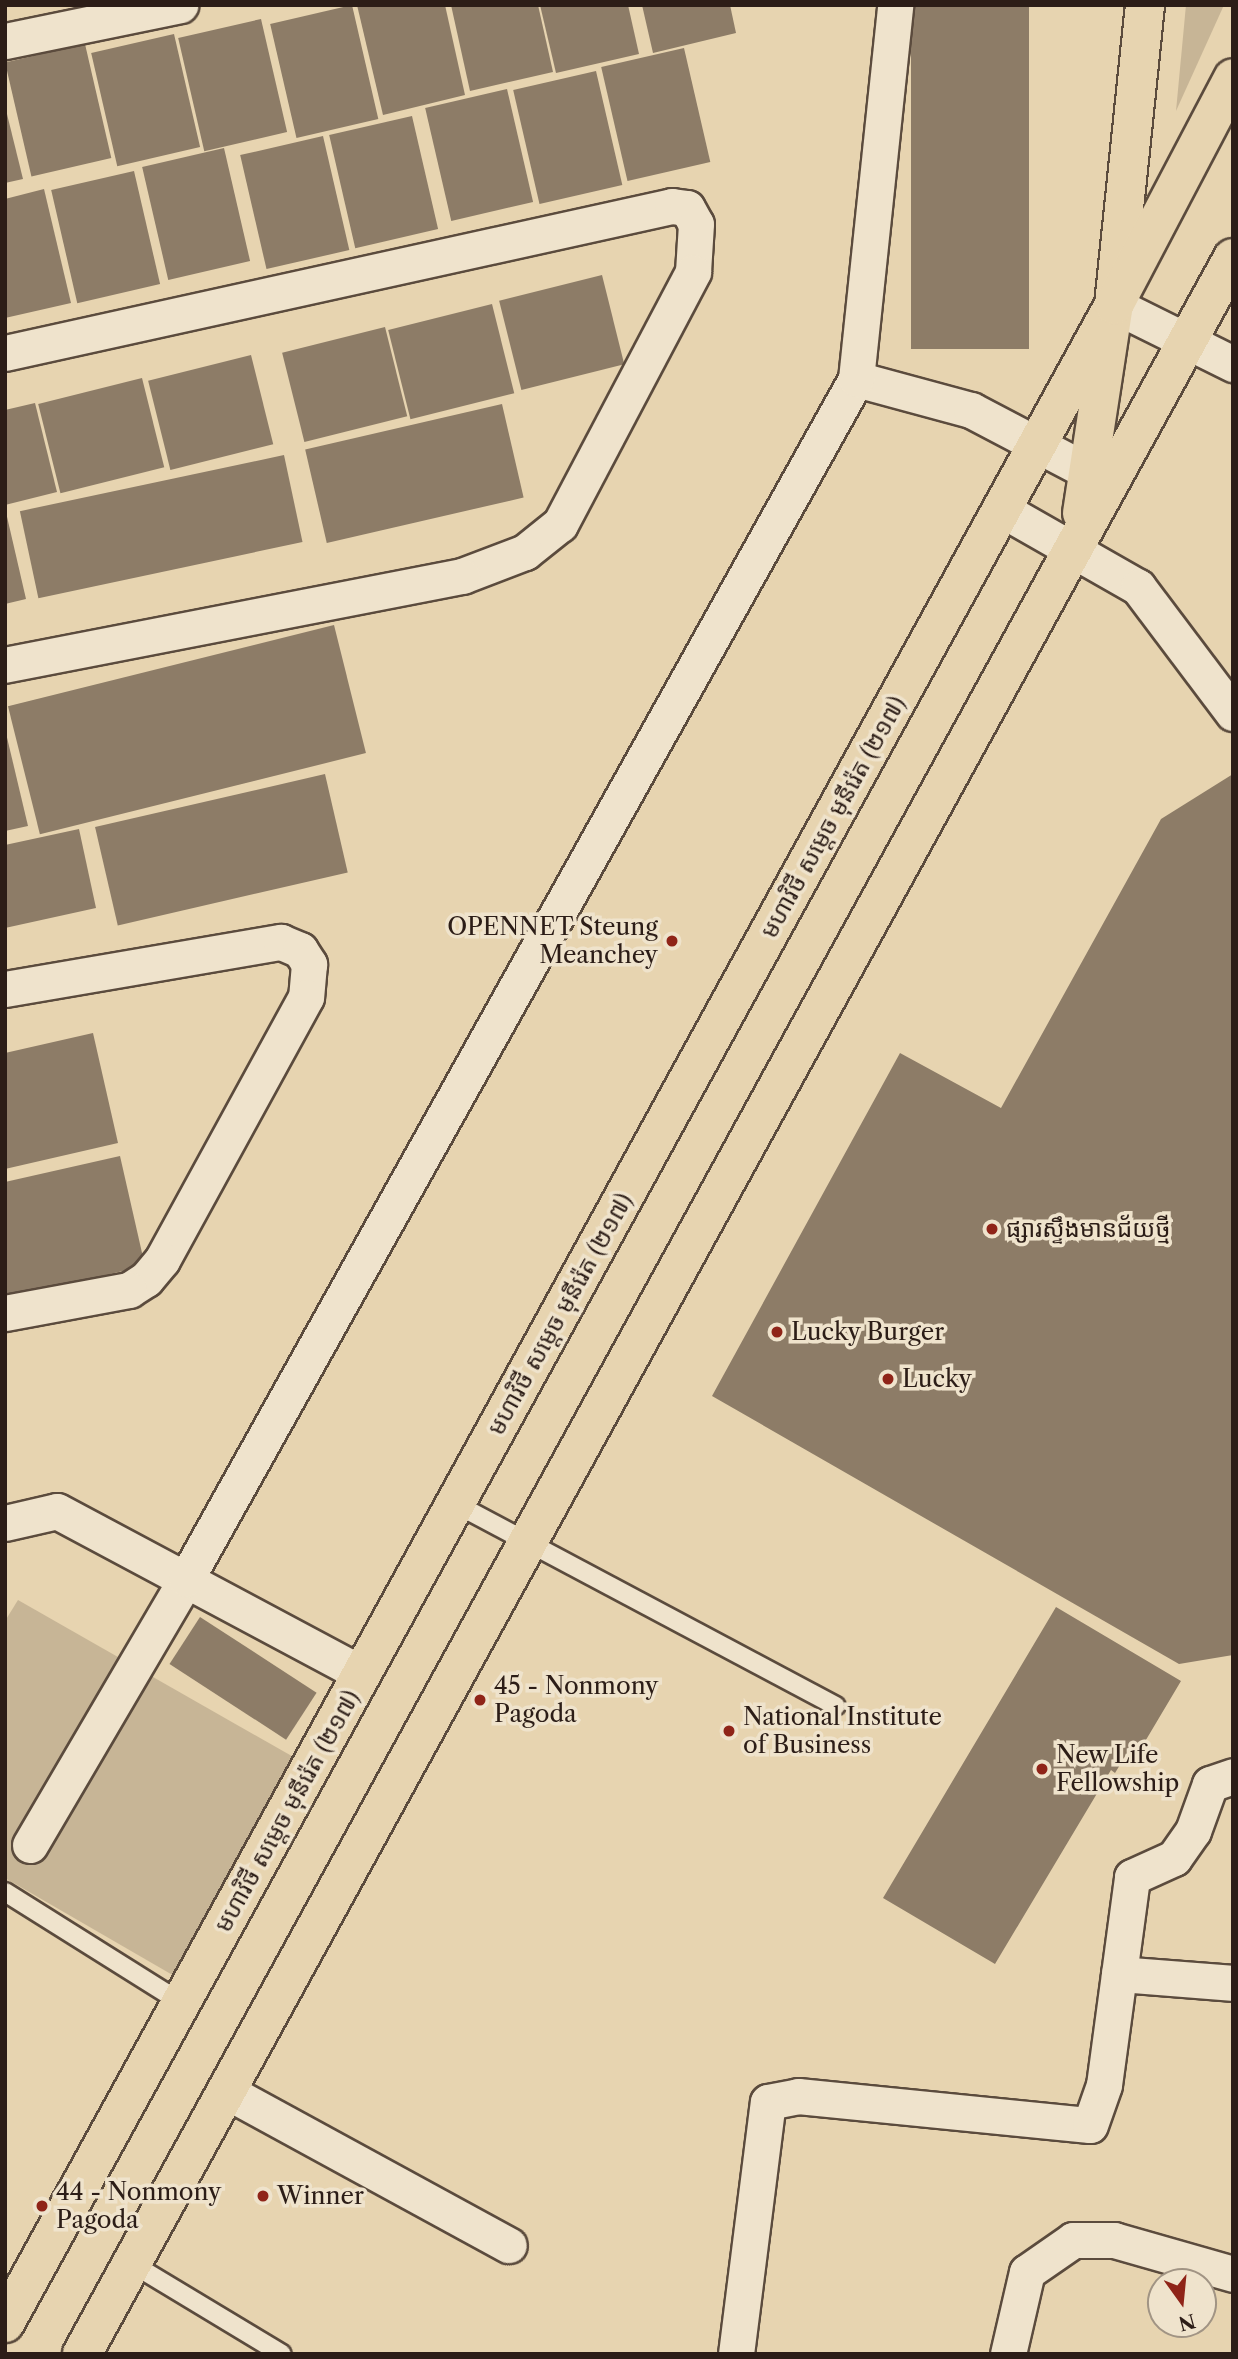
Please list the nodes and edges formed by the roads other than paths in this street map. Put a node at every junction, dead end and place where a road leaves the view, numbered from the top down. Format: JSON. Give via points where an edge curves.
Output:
{"nodes":[{"id":1,"x":180,"y":5,"type":"edge"},
{"id":2,"x":895,"y":5,"type":"edge"},
{"id":3,"x":1145,"y":5,"type":"edge"},
{"id":4,"x":5,"y":41,"type":"edge"},
{"id":5,"x":1233,"y":78,"type":"edge"},
{"id":6,"x":1233,"y":258,"type":"edge"},
{"id":7,"x":1114,"y":305,"type":"junction"},
{"id":8,"x":1188,"y":343,"type":"junction"},
{"id":9,"x":5,"y":353,"type":"edge"},
{"id":10,"x":1233,"y":364,"type":"edge"},
{"id":11,"x":856,"y":379,"type":"junction"},
{"id":12,"x":1038,"y":444,"type":"junction"},
{"id":13,"x":1100,"y":478,"type":"junction"},
{"id":14,"x":1001,"y":509,"type":"junction"},
{"id":15,"x":1074,"y":548,"type":"junction"},
{"id":16,"x":5,"y":665,"type":"edge"},
{"id":17,"x":1233,"y":713,"type":"edge"},
{"id":18,"x":5,"y":989,"type":"edge"},
{"id":19,"x":5,"y":1314,"type":"edge"},
{"id":20,"x":456,"y":1504,"type":"junction"},
{"id":21,"x":5,"y":1523,"type":"edge"},
{"id":22,"x":528,"y":1543,"type":"junction"},
{"id":23,"x":186,"y":1579,"type":"junction"},
{"id":24,"x":362,"y":1674,"type":"junction"},
{"id":25,"x":835,"y":1706,"type":"dead end"},
{"id":26,"x":1233,"y":1776,"type":"edge"},
{"id":27,"x":30,"y":1845,"type":"dead end"},
{"id":28,"x":5,"y":1892,"type":"edge"},
{"id":29,"x":1119,"y":1973,"type":"junction"},
{"id":30,"x":1233,"y":1983,"type":"edge"},
{"id":31,"x":182,"y":2003,"type":"junction"},
{"id":32,"x":226,"y":2091,"type":"junction"},
{"id":33,"x":509,"y":2245,"type":"dead end"},
{"id":34,"x":131,"y":2263,"type":"junction"},
{"id":35,"x":1233,"y":2274,"type":"edge"},
{"id":36,"x":5,"y":2323,"type":"edge"},
{"id":37,"x":82,"y":2354,"type":"edge"},
{"id":38,"x":282,"y":2354,"type":"edge"},
{"id":39,"x":736,"y":2354,"type":"edge"},
{"id":40,"x":1008,"y":2354,"type":"edge"}],
"edges":[{"from":1,"to":4,"type":"street"},
{"from":2,"to":11,"type":"street"},
{"from":3,"to":7,"type":"main road","name":"មហាវិថី សម្តេច មុនីរ៉េត (២១៧)"},
{"from":5,"to":7,"type":"main road","name":"មហាវិថី សម្តេច មុនីរ៉េត (២១៧)"},
{"from":6,"to":8,"type":"main road","name":"មហាវិថី សម្តេច មុនីរ៉េត (២១៧)"},
{"from":7,"to":8,"type":"street"},
{"from":7,"to":12,"type":"main road","name":"មហាវិថី សម្តេច មុនីរ៉េត (២១៧)"},
{"from":7,"to":13,"type":"main road","name":"មហាវិថី សម្តេច មុនីរ៉េត (២១៧)"},
{"from":8,"to":10,"type":"street"},
{"from":8,"to":13,"type":"main road","name":"មហាវិថី សម្តេច មុនីរ៉េត (២១៧)"},
{"from":9,"to":16,"type":"street","via":[[673,206],[687,208],[696,224],[693,272],[560,524],[525,552],[462,576]]},
{"from":11,"to":12,"type":"street","via":[[971,410]]},
{"from":11,"to":23,"type":"street"},
{"from":12,"to":13,"type":"street"},
{"from":12,"to":14,"type":"main road","name":"មហាវិថី សម្តេច មុនីរ៉េត (២១៧)"},
{"from":13,"to":15,"type":"main road","name":"មហាវិថី សម្តេច មុនីរ៉េត (២១៧)"},
{"from":14,"to":15,"type":"street"},
{"from":14,"to":20,"type":"main road","name":"មហាវិថី សម្តេច មុនីរ៉េត (២១៧)"},
{"from":15,"to":17,"type":"street","via":[[1138,587]]},
{"from":15,"to":22,"type":"main road","name":"មហាវិថី សម្តេច មុនីរ៉េត (២១៧)"},
{"from":18,"to":19,"type":"street","via":[[281,942],[300,950],[309,964],[306,997],[162,1260],[146,1279],[129,1290]]},
{"from":20,"to":22,"type":"lane"},
{"from":20,"to":24,"type":"main road","name":"មហាវិថី សម្តេច មុនីរ៉េត (២១៧)"},
{"from":21,"to":23,"type":"street","via":[[57,1511]]},
{"from":22,"to":25,"type":"lane"},
{"from":22,"to":32,"type":"main road","name":"មហាវិថី សម្តេច មុនីរ៉េត (២១៧)"},
{"from":23,"to":24,"type":"street"},
{"from":23,"to":27,"type":"street"},
{"from":24,"to":31,"type":"main road","name":"មហាវិថី សម្តេច មុនីរ៉េត (២១៧)"},
{"from":26,"to":29,"type":"street","via":[[1210,1784],[1193,1832],[1174,1858],[1132,1878]]},
{"from":28,"to":31,"type":"lane"},
{"from":29,"to":30,"type":"street"},
{"from":29,"to":39,"type":"street","via":[[1104,2085],[1090,2125],[798,2096],[768,2102]]},
{"from":31,"to":36,"type":"main road","name":"មហាវិថី សម្តេច មុនីរ៉េត (២១៧)"},
{"from":32,"to":33,"type":"street"},
{"from":32,"to":34,"type":"main road","name":"មហាវិថី សម្តេច មុនីរ៉េត (២១៧)"},
{"from":34,"to":37,"type":"main road","name":"មហាវិថី សម្តេច មុនីរ៉េត (២១៧)"},
{"from":34,"to":38,"type":"lane"},
{"from":35,"to":40,"type":"street","via":[[1114,2240],[1073,2240],[1027,2272]]}]}
